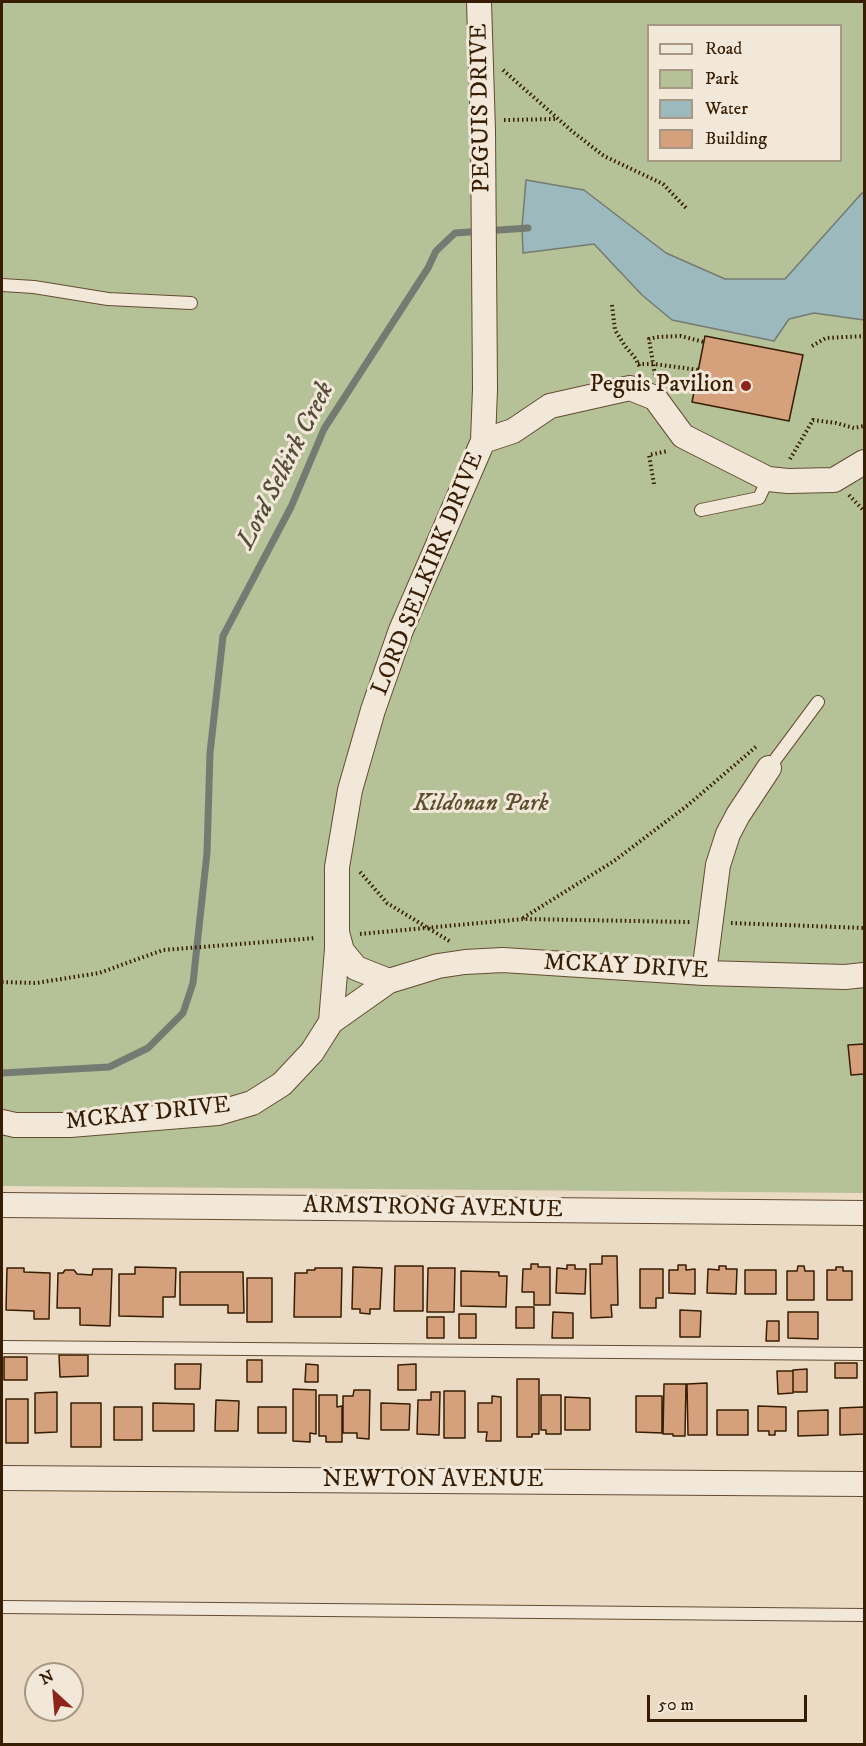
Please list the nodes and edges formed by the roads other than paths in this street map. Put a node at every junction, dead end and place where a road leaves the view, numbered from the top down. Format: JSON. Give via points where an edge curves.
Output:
{"nodes":[{"id":1,"x":480,"y":2,"type":"edge"},
{"id":2,"x":2,"y":285,"type":"edge"},
{"id":3,"x":190,"y":303,"type":"dead end"},
{"id":4,"x":483,"y":441,"type":"junction"},
{"id":5,"x":864,"y":462,"type":"edge"},
{"id":6,"x":768,"y":478,"type":"junction"},
{"id":7,"x":701,"y":510,"type":"dead end"},
{"id":8,"x":818,"y":702,"type":"dead end"},
{"id":9,"x":769,"y":768,"type":"joint"},
{"id":10,"x":338,"y":936,"type":"junction"},
{"id":11,"x":704,"y":973,"type":"junction"},
{"id":12,"x":864,"y":975,"type":"edge"},
{"id":13,"x":389,"y":981,"type":"junction"},
{"id":14,"x":331,"y":1022,"type":"junction"},
{"id":15,"x":2,"y":1122,"type":"edge"},
{"id":16,"x":2,"y":1204,"type":"edge"},
{"id":17,"x":864,"y":1213,"type":"edge"},
{"id":18,"x":2,"y":1347,"type":"edge"},
{"id":19,"x":864,"y":1354,"type":"edge"},
{"id":20,"x":2,"y":1478,"type":"edge"},
{"id":21,"x":864,"y":1484,"type":"edge"},
{"id":22,"x":2,"y":1607,"type":"edge"},
{"id":23,"x":864,"y":1615,"type":"edge"}],
"edges":[{"from":1,"to":4,"type":"street","name":"PEGUIS DRIVE"},
{"from":2,"to":3,"type":"lane","via":[[108,299]]},
{"from":4,"to":6,"type":"street","name":"LORD SELKIRK DRIVE","via":[[513,431],[550,406],[630,388],[655,398],[683,436]]},
{"from":4,"to":10,"type":"street","name":"LORD SELKIRK DRIVE","via":[[400,630],[373,710],[350,790],[337,867]]},
{"from":5,"to":6,"type":"street","via":[[834,480]]},
{"from":6,"to":7,"type":"lane","via":[[759,498]]},
{"from":8,"to":9,"type":"lane"},
{"from":9,"to":11,"type":"street","via":[[728,834],[718,865]]},
{"from":10,"to":13,"type":"street","via":[[342,951],[356,968]]},
{"from":10,"to":14,"type":"street","name":"LORD SELKIRK DRIVE"},
{"from":11,"to":12,"type":"street","name":"MCKAY DRIVE"},
{"from":11,"to":13,"type":"street","name":"MCKAY DRIVE","via":[[482,961],[438,966]]},
{"from":13,"to":14,"type":"street","name":"MCKAY DRIVE"},
{"from":14,"to":15,"type":"street","name":"MCKAY DRIVE","via":[[312,1052],[282,1084],[252,1103],[218,1113],[70,1125]]},
{"from":16,"to":17,"type":"street","name":"ARMSTRONG AVENUE"},
{"from":18,"to":19,"type":"lane"},
{"from":20,"to":21,"type":"street","name":"NEWTON AVENUE"},
{"from":22,"to":23,"type":"lane"}]}
